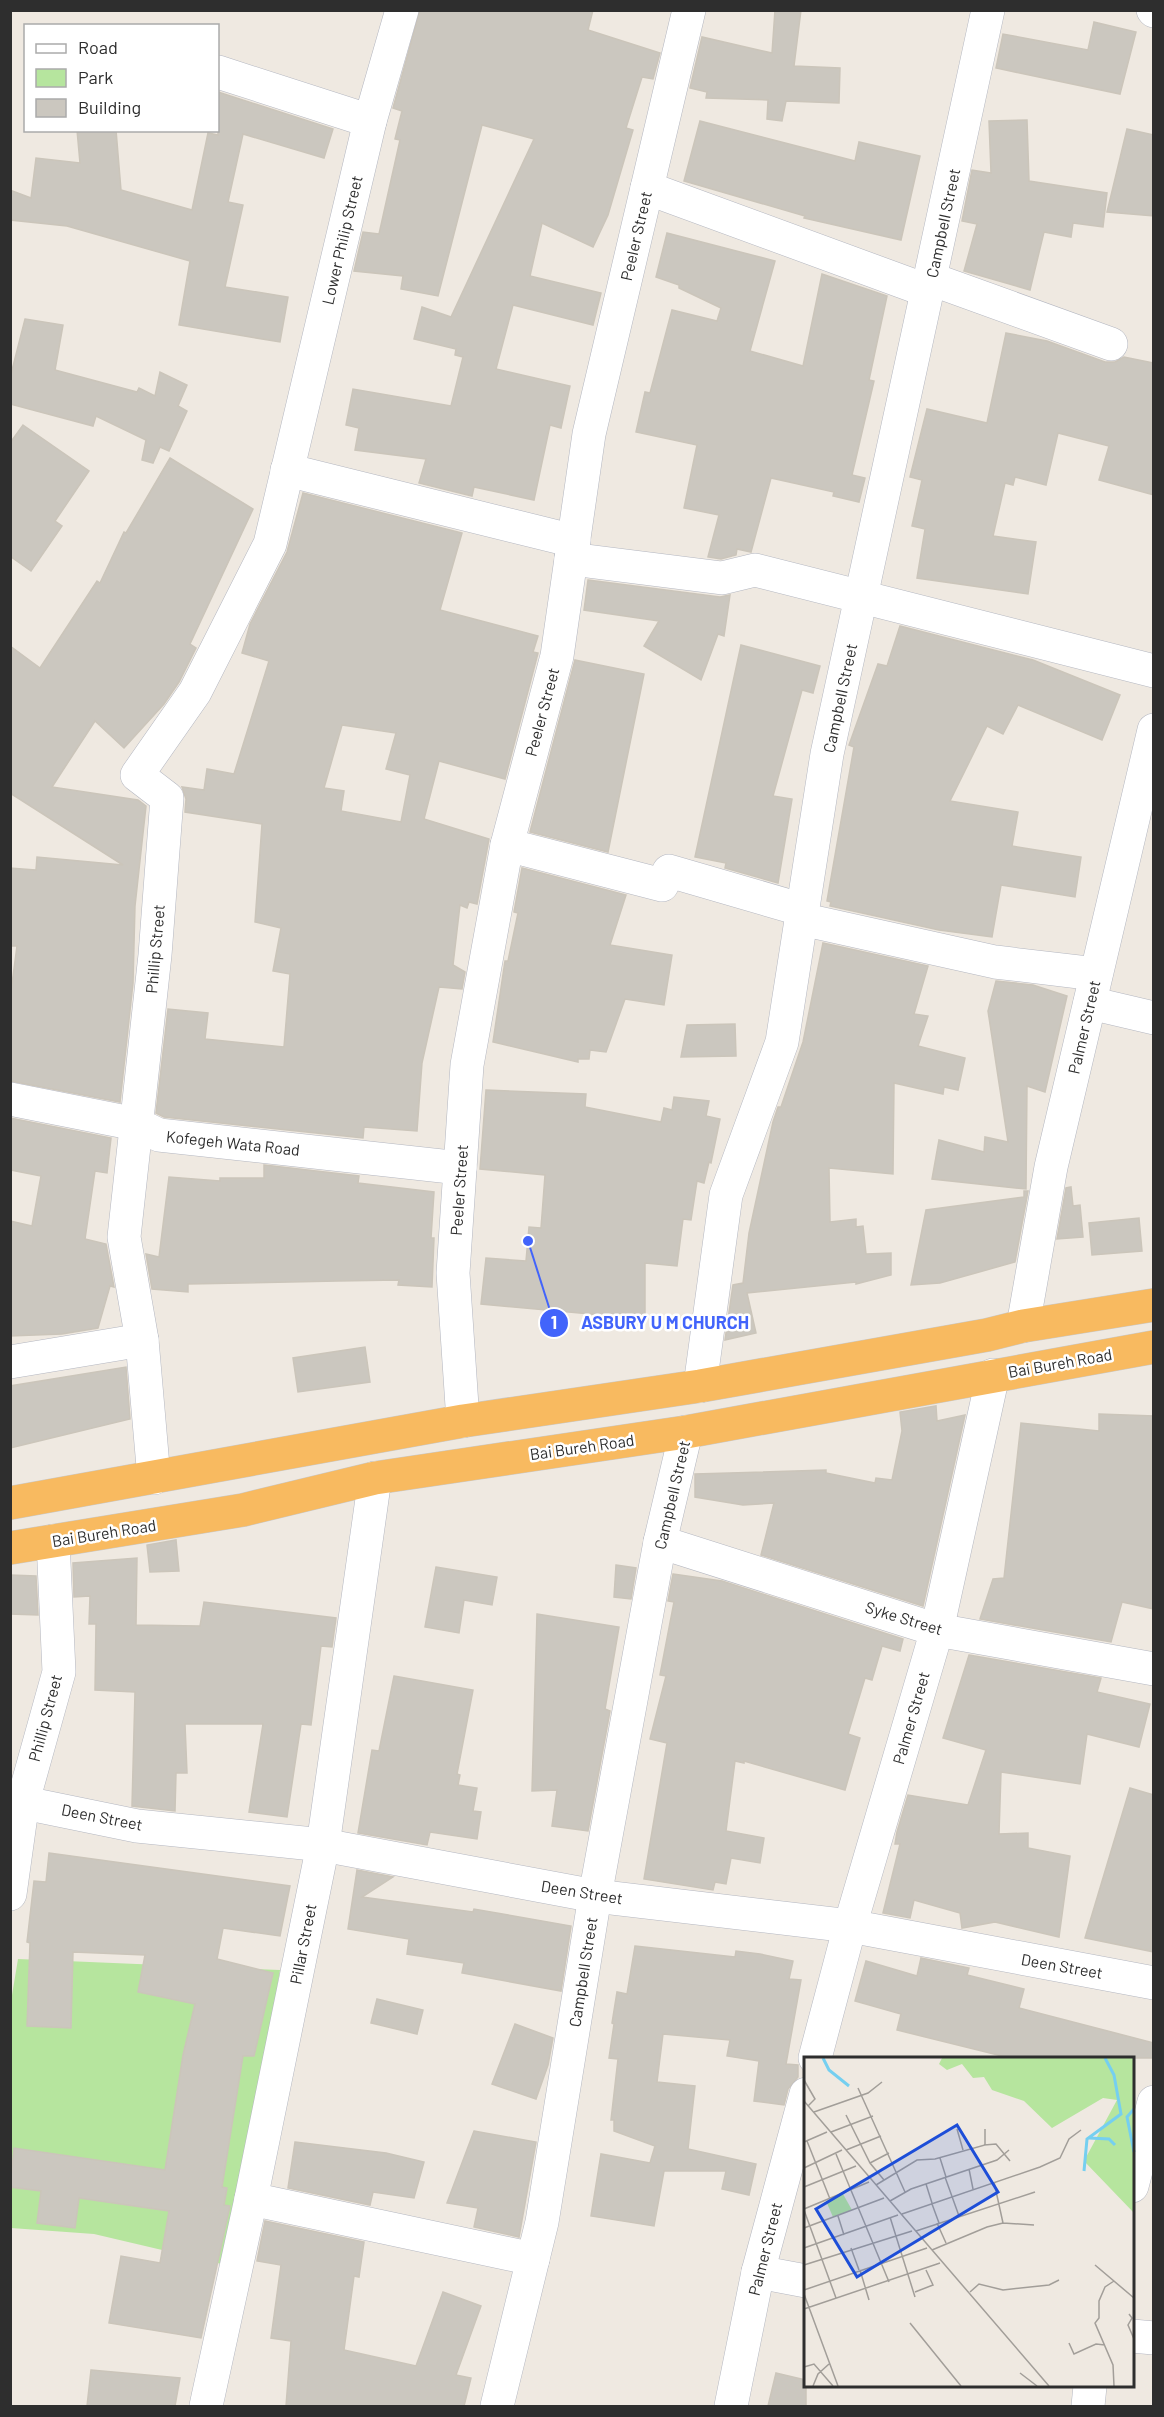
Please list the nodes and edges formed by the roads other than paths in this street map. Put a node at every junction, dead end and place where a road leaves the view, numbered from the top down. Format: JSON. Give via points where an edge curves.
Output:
{"nodes":[{"id":1,"x":402,"y":10,"type":"edge"},
{"id":2,"x":689,"y":10,"type":"edge"},
{"id":3,"x":988,"y":10,"type":"edge"},
{"id":4,"x":219,"y":72,"type":"edge"},
{"id":5,"x":370,"y":121,"type":"junction"},
{"id":6,"x":647,"y":188,"type":"junction"},
{"id":7,"x":929,"y":285,"type":"junction"},
{"id":8,"x":1111,"y":344,"type":"dead end"},
{"id":9,"x":287,"y":470,"type":"junction"},
{"id":10,"x":572,"y":550,"type":"junction"},
{"id":11,"x":861,"y":599,"type":"junction"},
{"id":12,"x":1154,"y":671,"type":"edge"},
{"id":13,"x":1154,"y":730,"type":"edge"},
{"id":14,"x":507,"y":845,"type":"junction"},
{"id":15,"x":802,"y":915,"type":"junction"},
{"id":16,"x":1093,"y":988,"type":"junction"},
{"id":17,"x":1154,"y":1017,"type":"edge"},
{"id":18,"x":10,"y":1099,"type":"edge"},
{"id":19,"x":136,"y":1124,"type":"junction"},
{"id":20,"x":460,"y":1168,"type":"junction"},
{"id":21,"x":1154,"y":1305,"type":"edge"},
{"id":22,"x":1023,"y":1326,"type":"junction"},
{"id":23,"x":142,"y":1340,"type":"junction"},
{"id":24,"x":1154,"y":1347,"type":"edge"},
{"id":25,"x":10,"y":1362,"type":"edge"},
{"id":26,"x":993,"y":1375,"type":"junction"},
{"id":27,"x":700,"y":1386,"type":"junction"},
{"id":28,"x":463,"y":1421,"type":"junction"},
{"id":29,"x":686,"y":1432,"type":"junction"},
{"id":30,"x":154,"y":1478,"type":"junction"},
{"id":31,"x":375,"y":1478,"type":"junction"},
{"id":32,"x":10,"y":1503,"type":"edge"},
{"id":33,"x":53,"y":1541,"type":"junction"},
{"id":34,"x":660,"y":1542,"type":"junction"},
{"id":35,"x":10,"y":1548,"type":"edge"},
{"id":36,"x":937,"y":1629,"type":"junction"},
{"id":37,"x":1154,"y":1669,"type":"edge"},
{"id":38,"x":17,"y":1800,"type":"edge"},
{"id":39,"x":323,"y":1845,"type":"junction"},
{"id":40,"x":10,"y":1894,"type":"edge"},
{"id":41,"x":595,"y":1896,"type":"junction"},
{"id":42,"x":850,"y":1926,"type":"junction"},
{"id":43,"x":1154,"y":1983,"type":"edge"},
{"id":44,"x":815,"y":2057,"type":"edge"},
{"id":45,"x":804,"y":2101,"type":"edge"},
{"id":46,"x":1154,"y":2102,"type":"edge"},
{"id":47,"x":1134,"y":2178,"type":"edge"},
{"id":48,"x":251,"y":2199,"type":"junction"},
{"id":49,"x":533,"y":2259,"type":"junction"},
{"id":50,"x":758,"y":2272,"type":"junction"},
{"id":51,"x":804,"y":2282,"type":"edge"},
{"id":52,"x":1134,"y":2336,"type":"edge"},
{"id":53,"x":1154,"y":2338,"type":"edge"},
{"id":54,"x":1090,"y":2387,"type":"edge"},
{"id":55,"x":206,"y":2406,"type":"edge"},
{"id":56,"x":497,"y":2406,"type":"edge"},
{"id":57,"x":731,"y":2406,"type":"edge"},
{"id":58,"x":1088,"y":2406,"type":"edge"}],
"edges":[{"from":1,"to":5,"type":"street","name":"Lower Philip Street"},
{"from":2,"to":6,"type":"street","name":"Peeler Street"},
{"from":3,"to":7,"type":"street","name":"Campbell Street"},
{"from":4,"to":5,"type":"street"},
{"from":5,"to":9,"type":"street","name":"Lower Philip Street"},
{"from":6,"to":7,"type":"street"},
{"from":6,"to":10,"type":"street","name":"Peeler Street","via":[[589,434]]},
{"from":7,"to":8,"type":"street"},
{"from":7,"to":11,"type":"street","name":"Campbell Street"},
{"from":9,"to":10,"type":"street"},
{"from":9,"to":19,"type":"street","name":"Phillip Street","via":[[270,544],[195,692],[137,776],[167,798]]},
{"from":10,"to":11,"type":"street","via":[[722,578],[755,570]]},
{"from":10,"to":14,"type":"street","name":"Peeler Street","via":[[557,656]]},
{"from":11,"to":12,"type":"street"},
{"from":11,"to":15,"type":"street","name":"Campbell Street","via":[[827,754]]},
{"from":13,"to":16,"type":"street","name":"Palmer Street"},
{"from":14,"to":15,"type":"street","via":[[663,885],[669,871]]},
{"from":14,"to":20,"type":"street","name":"Peeler Street","via":[[467,1065]]},
{"from":15,"to":16,"type":"street"},
{"from":15,"to":27,"type":"street","name":"Campbell Street","via":[[782,1042],[726,1195]]},
{"from":16,"to":17,"type":"street"},
{"from":16,"to":22,"type":"street","name":"Palmer Street","via":[[1051,1167]]},
{"from":18,"to":19,"type":"street","name":"Kofegeh Wata Road"},
{"from":19,"to":20,"type":"street","name":"Kofegeh Wata Road","via":[[159,1135]]},
{"from":19,"to":23,"type":"street","name":"Phillip Street","via":[[124,1237]]},
{"from":20,"to":28,"type":"street","name":"Peeler Street","via":[[453,1273]]},
{"from":21,"to":22,"type":"highway"},
{"from":22,"to":27,"type":"highway"},
{"from":23,"to":25,"type":"street"},
{"from":23,"to":30,"type":"street","name":"Phillip Street"},
{"from":24,"to":26,"type":"highway","name":"Bai Bureh Road"},
{"from":26,"to":29,"type":"highway","name":"Bai Bureh Road"},
{"from":26,"to":36,"type":"street","name":"Palmer Street"},
{"from":27,"to":28,"type":"highway"},
{"from":28,"to":30,"type":"highway"},
{"from":29,"to":31,"type":"highway","name":"Bai Bureh Road"},
{"from":29,"to":34,"type":"street","name":"Campbell Street"},
{"from":30,"to":32,"type":"highway"},
{"from":31,"to":33,"type":"highway","name":"Bai Bureh Road","via":[[243,1510]]},
{"from":31,"to":39,"type":"street","name":"Pillar Street"},
{"from":33,"to":35,"type":"highway","name":"Bai Bureh Road"},
{"from":33,"to":38,"type":"street","name":"Phillip Street","via":[[58,1672]]},
{"from":34,"to":36,"type":"street","name":"Syke Street"},
{"from":34,"to":41,"type":"street","name":"Campbell Street"},
{"from":36,"to":37,"type":"street","name":"Syke Street"},
{"from":36,"to":42,"type":"street","name":"Palmer Street"},
{"from":38,"to":39,"type":"street","name":"Deen Street","via":[[137,1826]]},
{"from":38,"to":40,"type":"street","name":"Phillip Street"},
{"from":39,"to":41,"type":"street","name":"Deen Street"},
{"from":39,"to":48,"type":"street","name":"Pillar Street"},
{"from":41,"to":42,"type":"street","name":"Deen Street"},
{"from":41,"to":49,"type":"street","name":"Campbell Street"},
{"from":42,"to":43,"type":"street","name":"Deen Street"},
{"from":42,"to":44,"type":"street","name":"Palmer Street"},
{"from":45,"to":50,"type":"street","name":"Palmer Street"},
{"from":46,"to":47,"type":"street"},
{"from":48,"to":49,"type":"street"},
{"from":48,"to":55,"type":"street","name":"Pillar Street"},
{"from":49,"to":56,"type":"street","name":"Campbell Street"},
{"from":50,"to":51,"type":"street"},
{"from":50,"to":57,"type":"street","name":"Palmer Street"},
{"from":52,"to":53,"type":"street"},
{"from":54,"to":58,"type":"street"}]}
